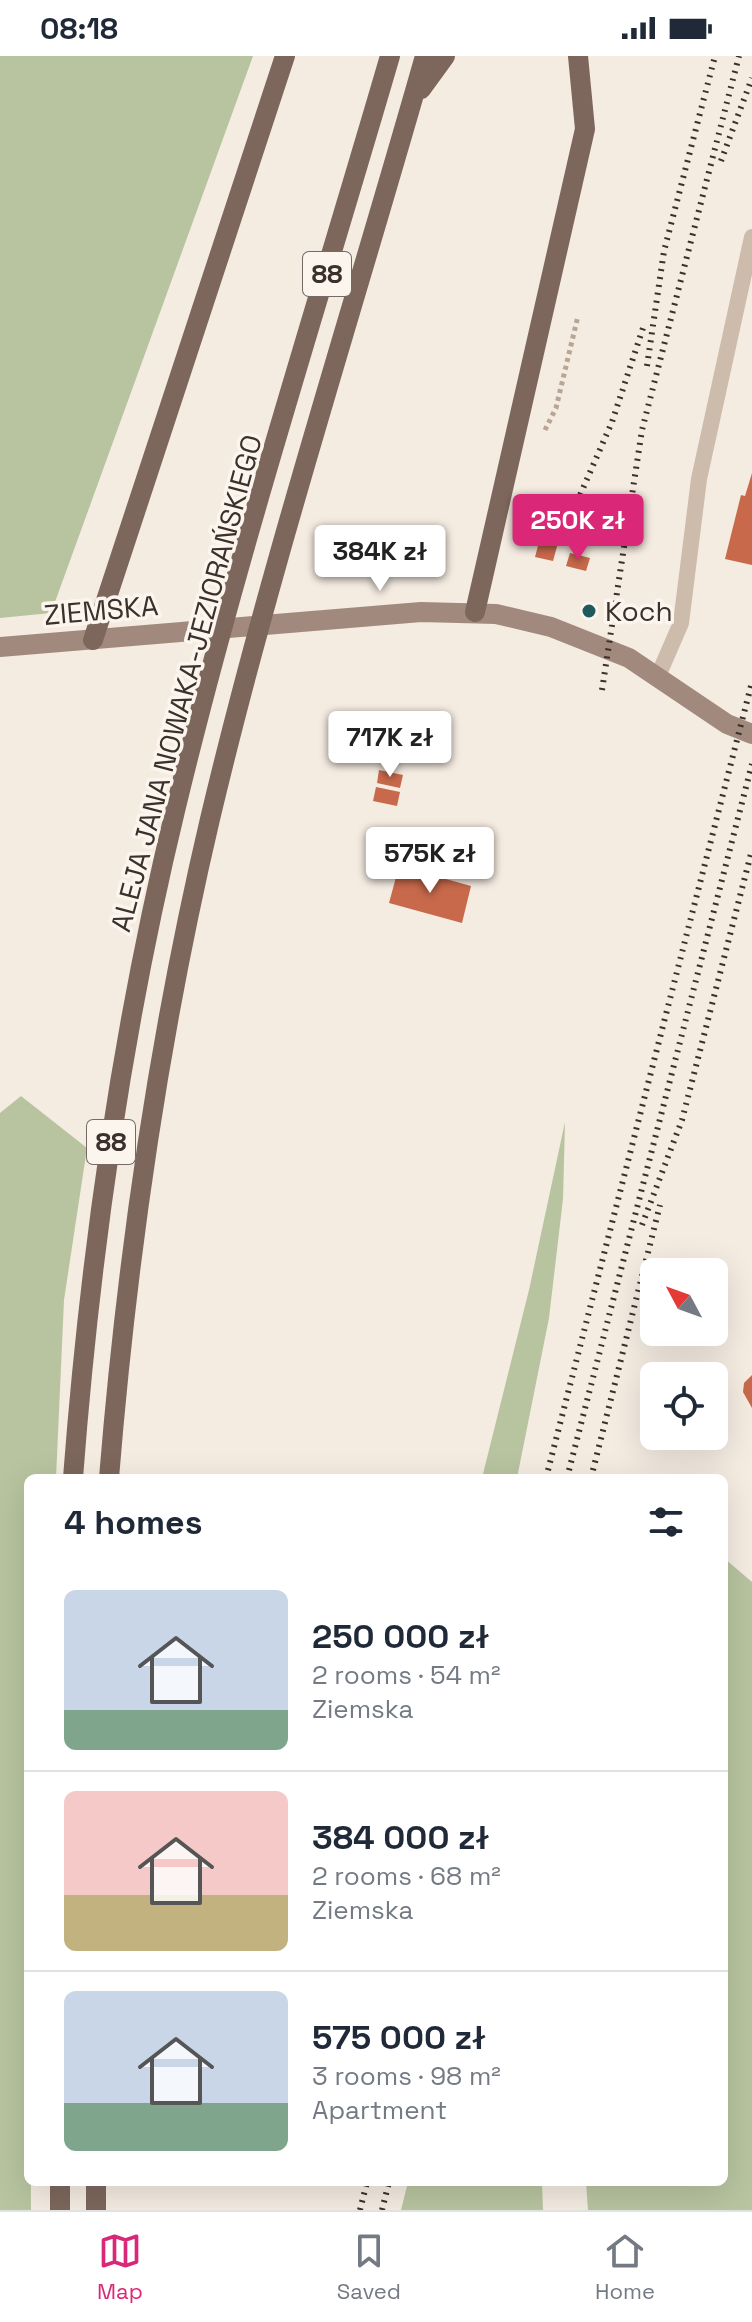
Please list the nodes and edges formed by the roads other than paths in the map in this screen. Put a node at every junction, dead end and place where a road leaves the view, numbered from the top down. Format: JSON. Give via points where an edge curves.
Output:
{"nodes":[{"id":1,"x":285,"y":56,"type":"edge"},
{"id":2,"x":390,"y":56,"type":"edge"},
{"id":3,"x":425,"y":56,"type":"edge"},
{"id":4,"x":445,"y":56,"type":"edge"},
{"id":5,"x":578,"y":56,"type":"edge"},
{"id":6,"x":412,"y":102,"type":"junction"},
{"id":7,"x":752,"y":237,"type":"edge"},
{"id":8,"x":475,"y":612,"type":"junction"},
{"id":9,"x":93,"y":640,"type":"junction"},
{"id":10,"x":0,"y":647,"type":"edge"},
{"id":11,"x":658,"y":676,"type":"junction"},
{"id":12,"x":752,"y":734,"type":"edge"},
{"id":13,"x":73,"y":1474,"type":"edge"},
{"id":14,"x":109,"y":1474,"type":"edge"},
{"id":15,"x":60,"y":2186,"type":"edge"},
{"id":16,"x":96,"y":2186,"type":"edge"},
{"id":17,"x":60,"y":2210,"type":"edge"},
{"id":18,"x":96,"y":2210,"type":"edge"}],
"edges":[{"from":1,"to":9,"type":"main road"},
{"from":2,"to":13,"type":"main road","name":"ALEJA JANA NOWAKA-JEZIORAŃSKIEGO","number":"88","via":[[175,810],[139,977],[101,1201]]},
{"from":3,"to":6,"type":"main road","name":"ALEJA JANA NOWAKA-JEZIORAŃSKIEGO","number":"88"},
{"from":4,"to":6,"type":"main road"},
{"from":5,"to":8,"type":"main road","via":[[585,129]]},
{"from":6,"to":14,"type":"main road","name":"ALEJA JANA NOWAKA-JEZIORAŃSKIEGO","number":"88","via":[[264,611],[210,819],[177,970],[136,1210]]},
{"from":7,"to":11,"type":"lane","via":[[699,479],[681,623]]},
{"from":8,"to":9,"type":"street","name":"ZIEMSKA","via":[[301,620]]},
{"from":8,"to":11,"type":"street","name":"ZIEMSKA","via":[[563,631]]},
{"from":9,"to":10,"type":"street","name":"ZIEMSKA"},
{"from":11,"to":12,"type":"street","name":"ZIEMSKA","via":[[727,724]]},
{"from":15,"to":17,"type":"main road"},
{"from":16,"to":18,"type":"main road"}]}
